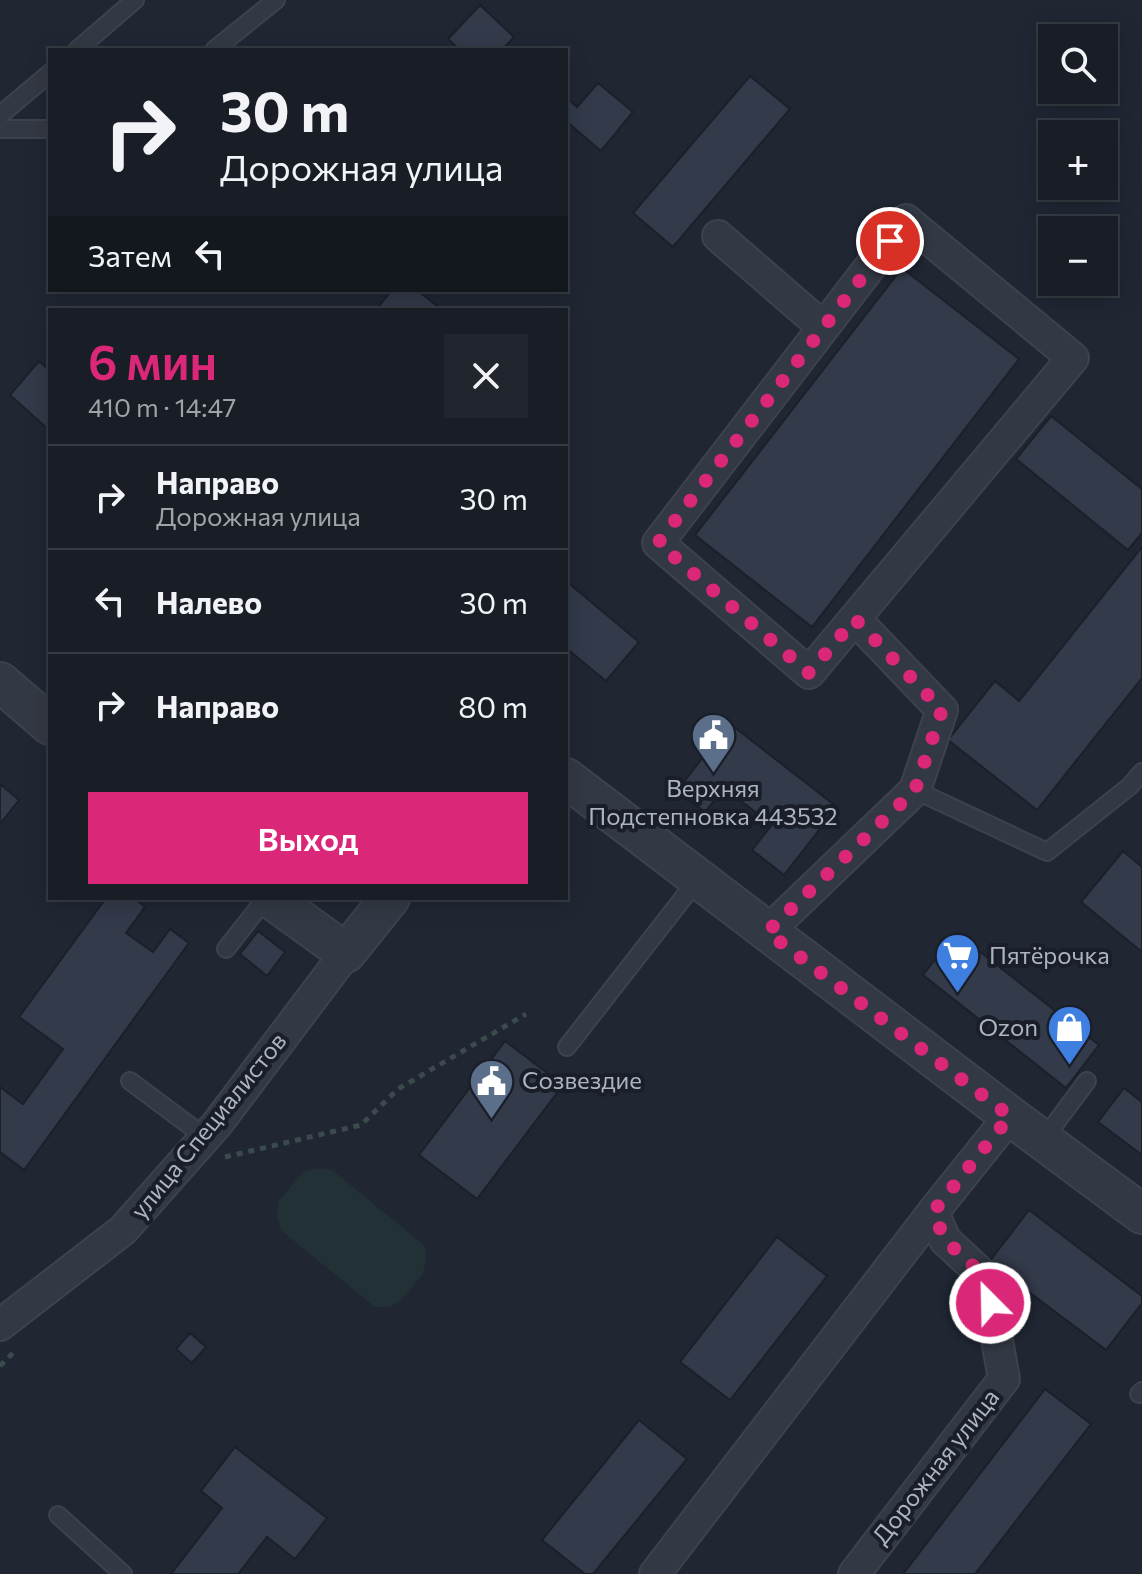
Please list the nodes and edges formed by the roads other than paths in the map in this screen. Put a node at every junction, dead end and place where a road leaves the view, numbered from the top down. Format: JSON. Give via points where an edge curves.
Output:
{"nodes":[{"id":1,"x":135,"y":0,"type":"edge"},
{"id":2,"x":276,"y":0,"type":"edge"},
{"id":3,"x":79,"y":48,"type":"edge"},
{"id":4,"x":216,"y":48,"type":"edge"},
{"id":5,"x":48,"y":75,"type":"edge"},
{"id":6,"x":0,"y":115,"type":"edge"},
{"id":7,"x":0,"y":129,"type":"edge"},
{"id":8,"x":48,"y":129,"type":"edge"},
{"id":9,"x":718,"y":236,"type":"dead end"},
{"id":10,"x":823,"y":327,"type":"junction"},
{"id":11,"x":855,"y":619,"type":"junction"},
{"id":12,"x":0,"y":682,"type":"edge"},
{"id":13,"x":48,"y":723,"type":"edge"},
{"id":14,"x":1142,"y":772,"type":"edge"},
{"id":15,"x":568,"y":780,"type":"edge"},
{"id":16,"x":915,"y":790,"type":"junction"},
{"id":17,"x":698,"y":879,"type":"junction"},
{"id":18,"x":266,"y":900,"type":"edge"},
{"id":19,"x":271,"y":900,"type":"edge"},
{"id":20,"x":388,"y":900,"type":"edge"},
{"id":21,"x":767,"y":932,"type":"junction"},
{"id":22,"x":226,"y":949,"type":"dead end"},
{"id":23,"x":346,"y":953,"type":"junction"},
{"id":24,"x":567,"y":1047,"type":"dead end"},
{"id":25,"x":130,"y":1081,"type":"dead end"},
{"id":26,"x":1087,"y":1081,"type":"dead end"},
{"id":27,"x":1010,"y":1116,"type":"junction"},
{"id":28,"x":1043,"y":1141,"type":"junction"},
{"id":29,"x":211,"y":1148,"type":"junction"},
{"id":30,"x":933,"y":1212,"type":"junction"},
{"id":31,"x":1142,"y":1214,"type":"edge"},
{"id":32,"x":11,"y":1334,"type":"edge"},
{"id":33,"x":58,"y":1515,"type":"dead end"},
{"id":34,"x":123,"y":1574,"type":"edge"},
{"id":35,"x":655,"y":1574,"type":"edge"},
{"id":36,"x":854,"y":1574,"type":"edge"}],
"edges":[{"from":1,"to":3,"type":"lane"},
{"from":2,"to":4,"type":"lane"},
{"from":5,"to":6,"type":"lane"},
{"from":7,"to":8,"type":"lane"},
{"from":9,"to":10,"type":"street"},
{"from":10,"to":11,"type":"street","via":[[658,543],[809,673]]},
{"from":10,"to":11,"type":"street","via":[[906,220],[1073,358]]},
{"from":11,"to":16,"type":"street","via":[[942,710]]},
{"from":12,"to":13,"type":"street"},
{"from":14,"to":16,"type":"lane","via":[[1047,852]]},
{"from":15,"to":17,"type":"street"},
{"from":16,"to":21,"type":"street"},
{"from":17,"to":21,"type":"street"},
{"from":17,"to":24,"type":"lane"},
{"from":18,"to":22,"type":"lane"},
{"from":19,"to":23,"type":"street"},
{"from":20,"to":23,"type":"street","name":"улица Специалистов"},
{"from":21,"to":27,"type":"street"},
{"from":23,"to":29,"type":"street","name":"улица Специалистов"},
{"from":25,"to":29,"type":"lane"},
{"from":26,"to":28,"type":"lane"},
{"from":27,"to":28,"type":"street"},
{"from":27,"to":30,"type":"street"},
{"from":28,"to":31,"type":"street"},
{"from":29,"to":32,"type":"street","name":"улица Специалистов"},
{"from":30,"to":35,"type":"street"},
{"from":30,"to":36,"type":"street","name":"Дорожная улица","via":[[945,1240],[986,1278],[1004,1379]]},
{"from":33,"to":34,"type":"lane"}]}
